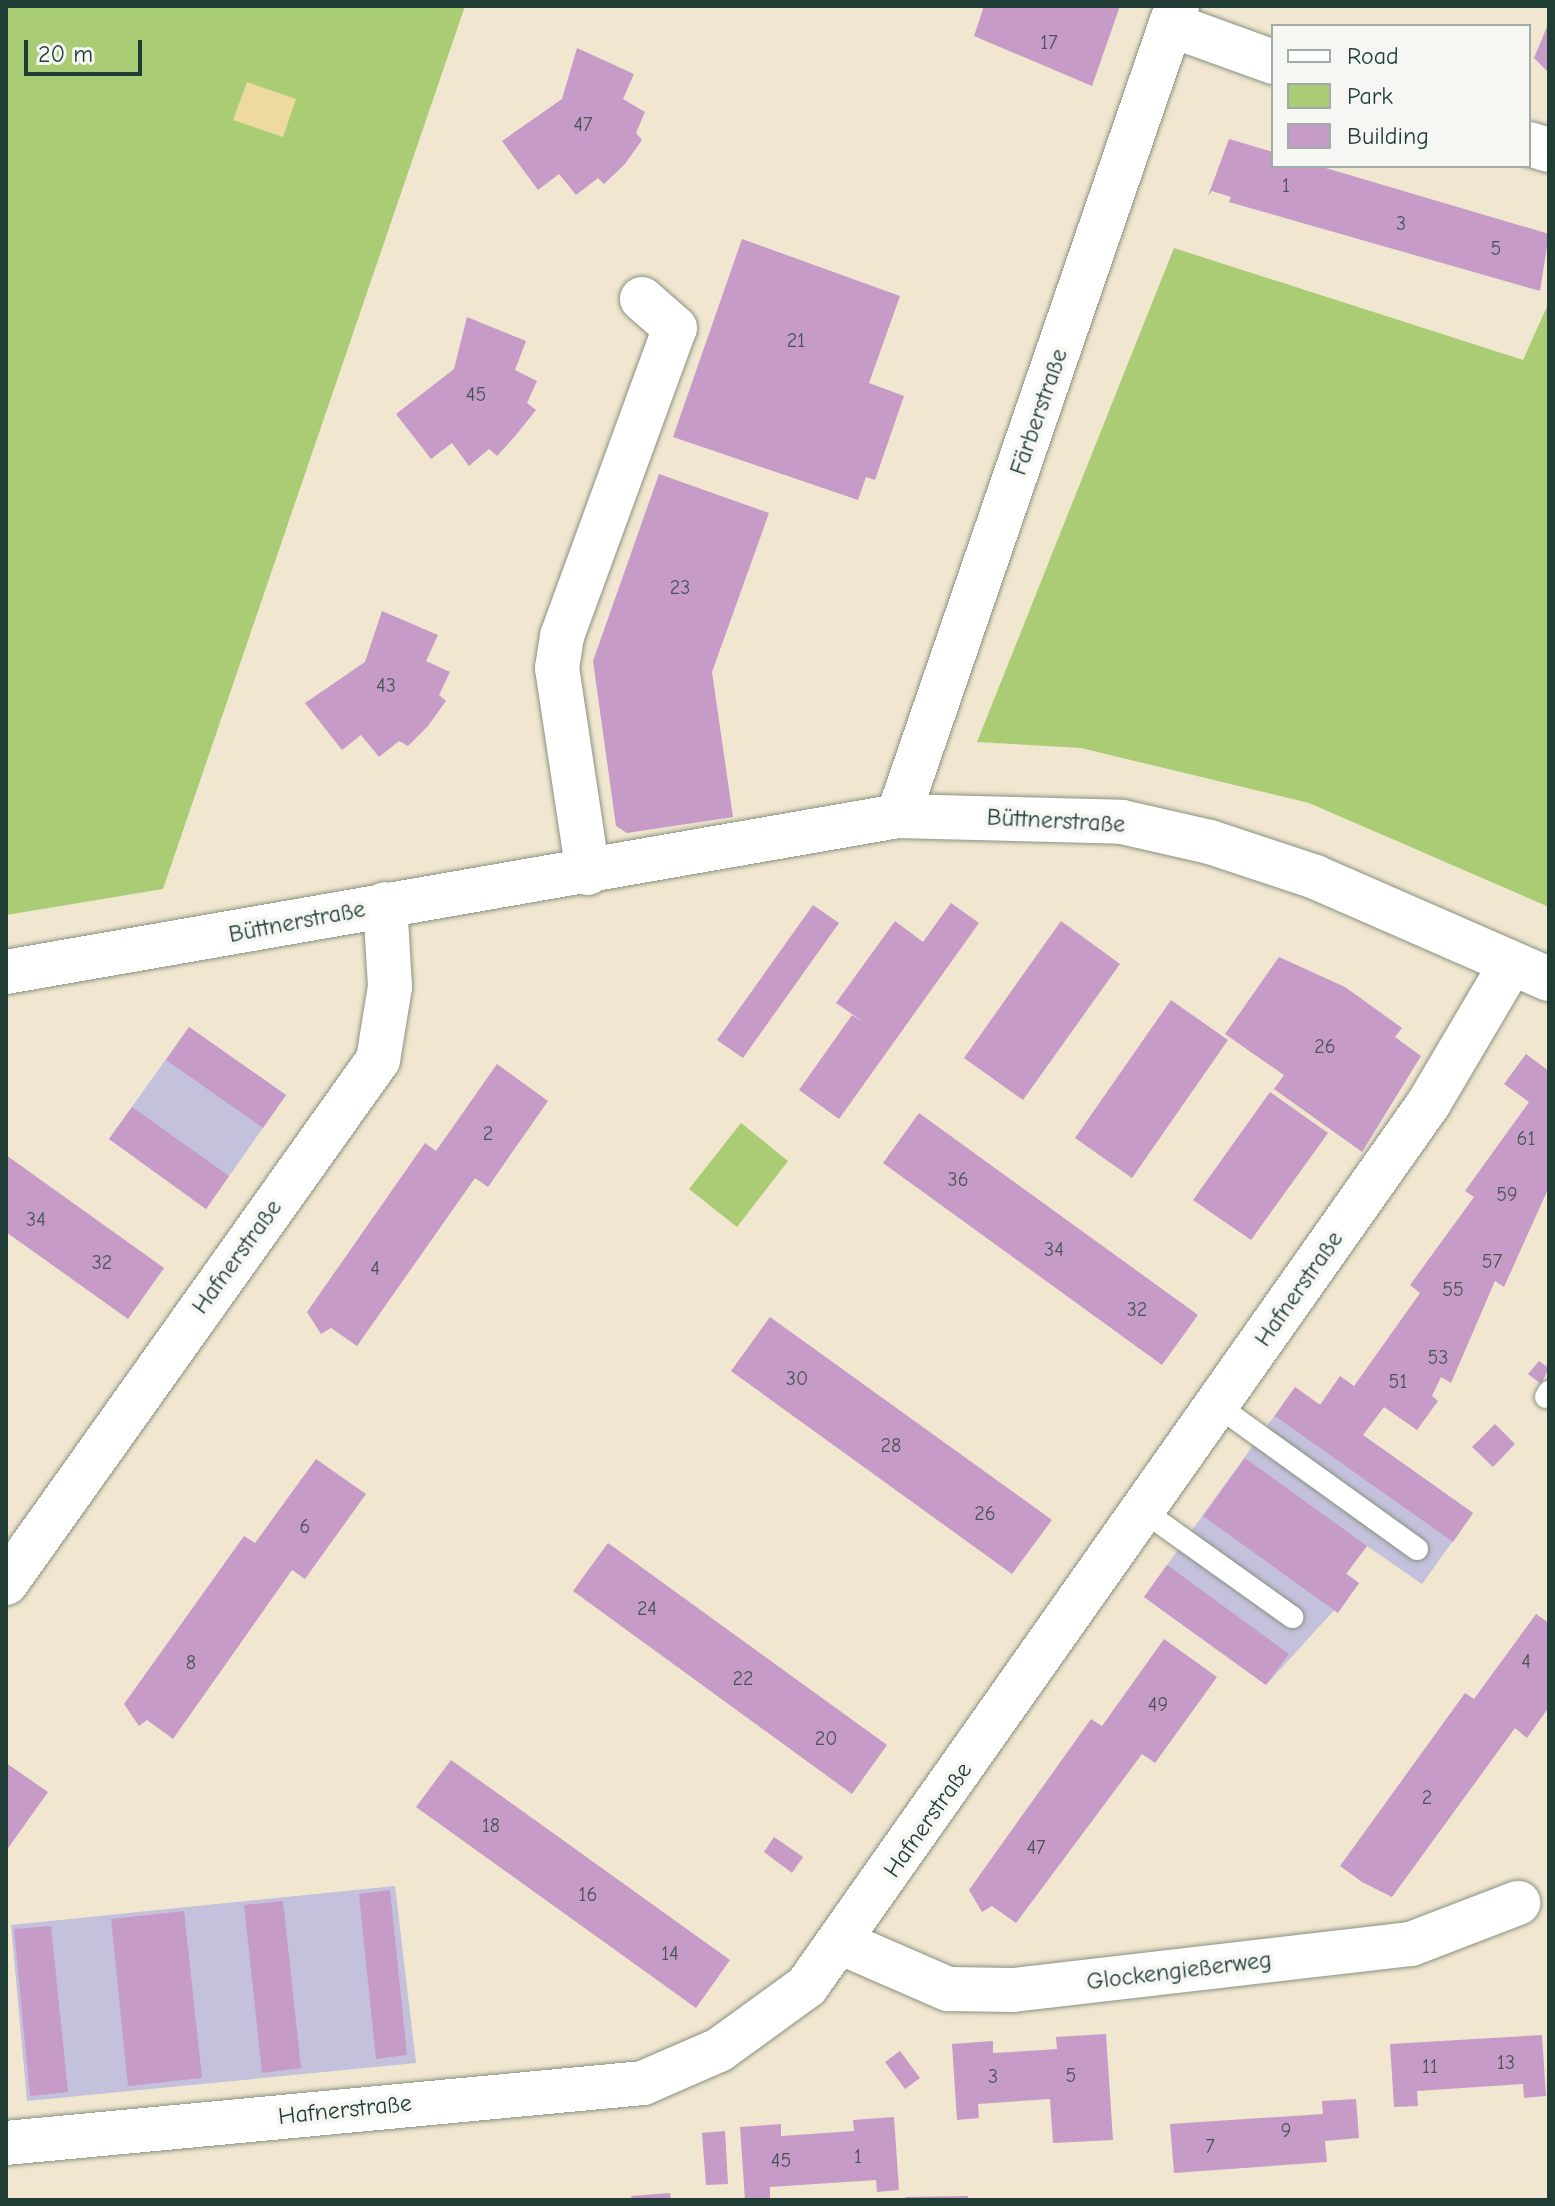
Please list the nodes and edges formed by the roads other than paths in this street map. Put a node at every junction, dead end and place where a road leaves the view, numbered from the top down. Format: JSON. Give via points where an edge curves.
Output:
{"nodes":[{"id":1,"x":1174,"y":15,"type":"edge"},
{"id":2,"x":1271,"y":61,"type":"edge"},
{"id":3,"x":642,"y":299,"type":"dead end"},
{"id":4,"x":898,"y":816,"type":"junction"},
{"id":5,"x":588,"y":873,"type":"junction"},
{"id":6,"x":385,"y":904,"type":"junction"},
{"id":7,"x":1530,"y":971,"type":"edge"},
{"id":8,"x":6,"y":972,"type":"edge"},
{"id":9,"x":1218,"y":1406,"type":"junction"},
{"id":10,"x":1145,"y":1512,"type":"junction"},
{"id":11,"x":1417,"y":1549,"type":"dead end"},
{"id":12,"x":6,"y":1583,"type":"edge"},
{"id":13,"x":1292,"y":1617,"type":"dead end"},
{"id":14,"x":1518,"y":1903,"type":"dead end"},
{"id":15,"x":842,"y":1943,"type":"junction"},
{"id":16,"x":6,"y":2143,"type":"edge"}],
"edges":[{"from":1,"to":2,"type":"street"},
{"from":1,"to":4,"type":"street","name":"Färberstraße"},
{"from":3,"to":5,"type":"street","via":[[675,328],[562,636],[557,668]]},
{"from":4,"to":5,"type":"street","name":"Büttnerstraße"},
{"from":4,"to":7,"type":"street","name":"Büttnerstraße","via":[[1122,822],[1210,842],[1315,877]]},
{"from":5,"to":6,"type":"street","name":"Büttnerstraße"},
{"from":6,"to":8,"type":"street","name":"Büttnerstraße"},
{"from":6,"to":12,"type":"street","name":"Hafnerstraße","via":[[390,987],[378,1060]]},
{"from":7,"to":9,"type":"street","name":"Hafnerstraße","via":[[1429,1103]]},
{"from":9,"to":10,"type":"street","name":"Hafnerstraße"},
{"from":9,"to":11,"type":"lane"},
{"from":10,"to":13,"type":"lane"},
{"from":10,"to":15,"type":"street","name":"Hafnerstraße"},
{"from":14,"to":15,"type":"street","name":"Glockengießerweg","via":[[1411,1944],[1013,1990],[948,1989]]},
{"from":15,"to":16,"type":"street","name":"Hafnerstraße","via":[[807,1986],[719,2050],[643,2083]]}]}
